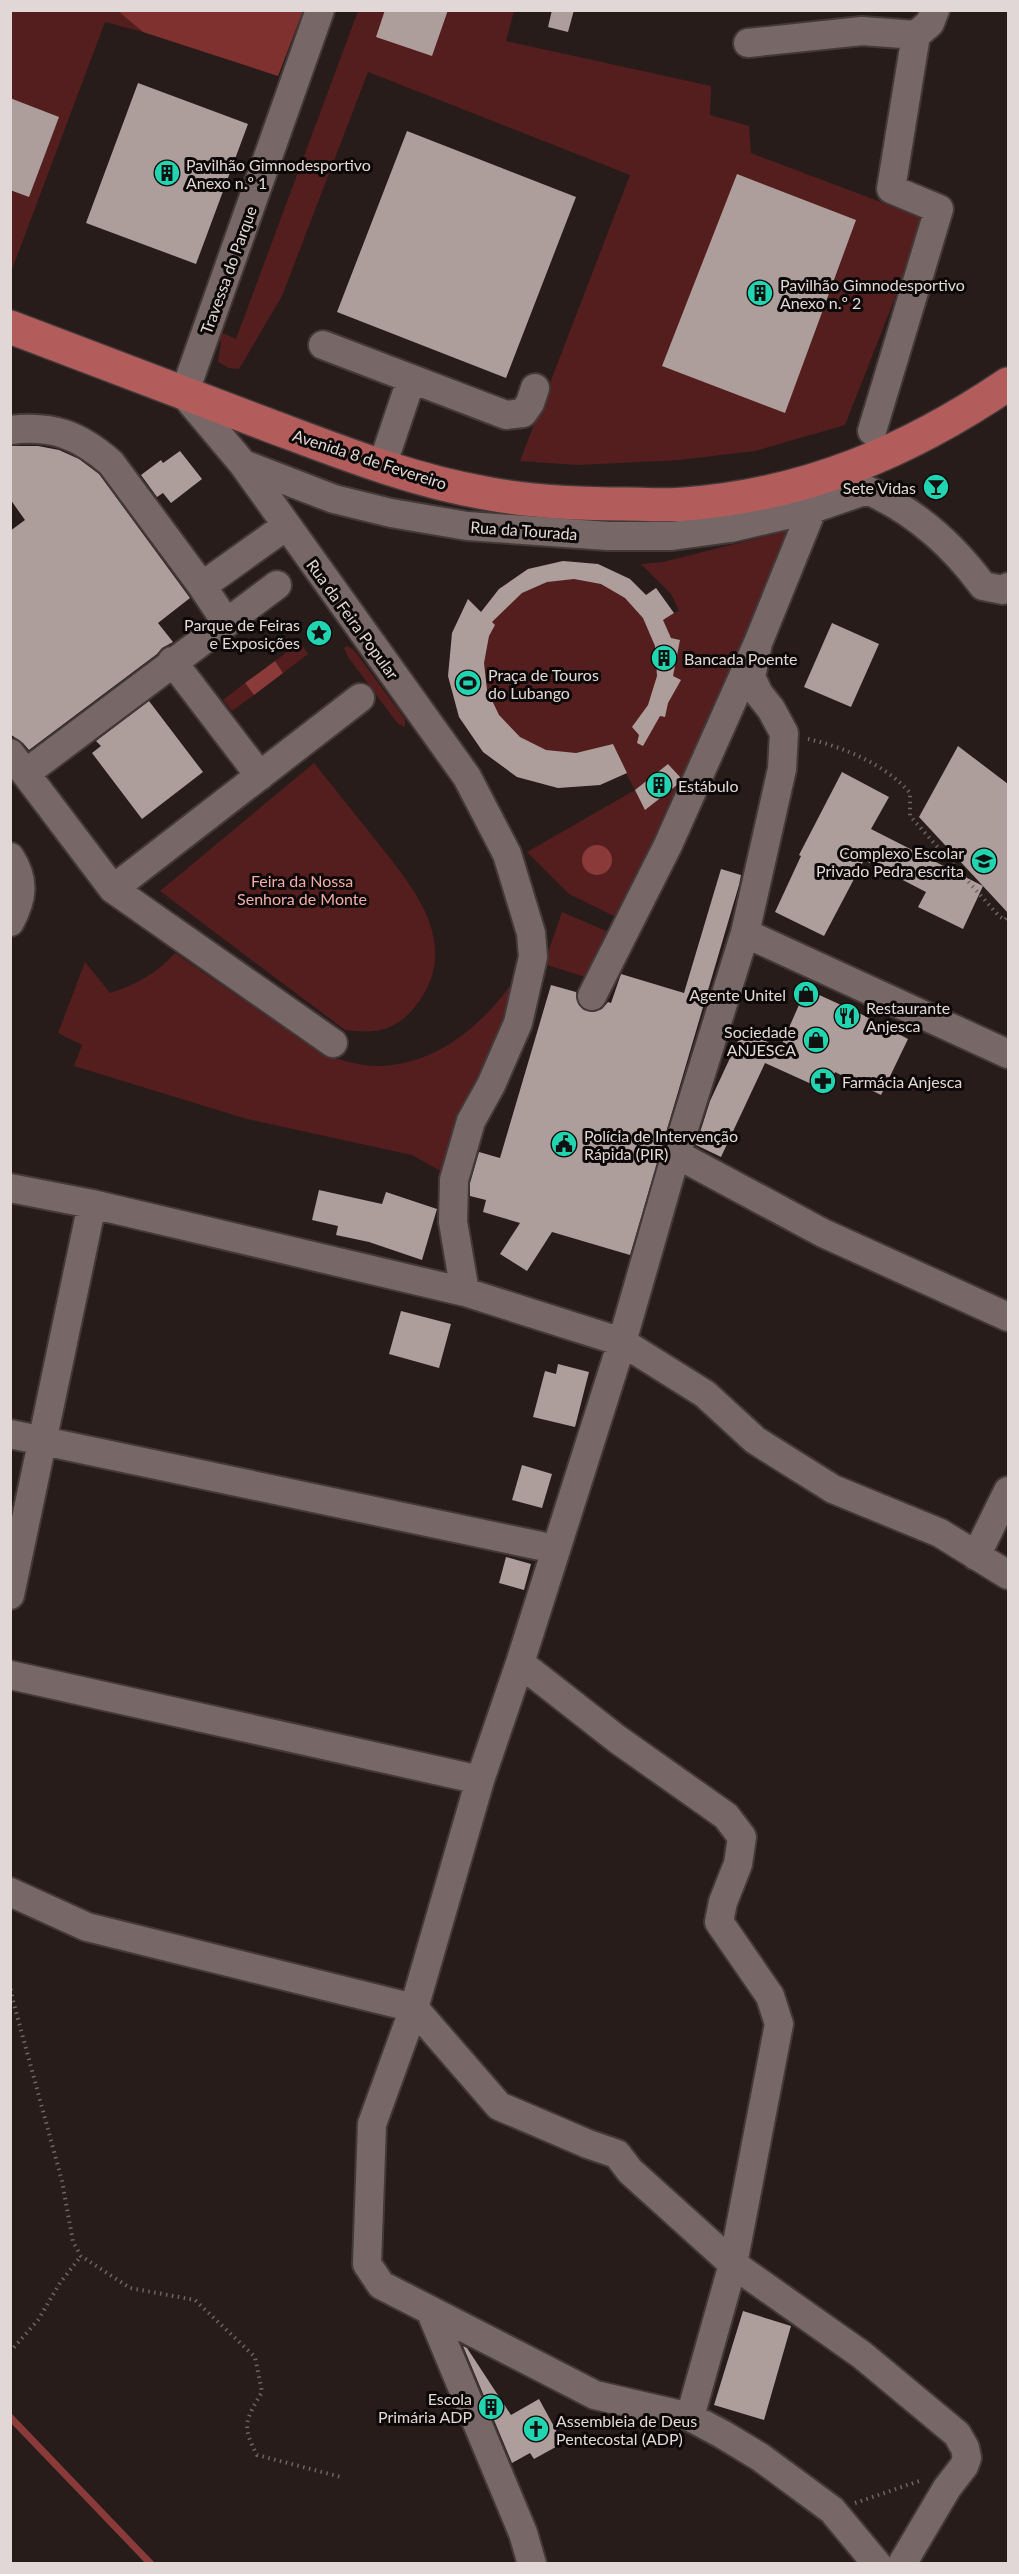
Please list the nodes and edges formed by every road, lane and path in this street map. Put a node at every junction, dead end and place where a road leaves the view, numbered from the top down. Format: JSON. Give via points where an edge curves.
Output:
{"nodes":[{"id":1,"x":320,"y":10,"type":"edge"},
{"id":2,"x":935,"y":10,"type":"edge"},
{"id":3,"x":916,"y":35,"type":"junction"},
{"id":4,"x":748,"y":43,"type":"dead end"},
{"id":5,"x":10,"y":327,"type":"edge"},
{"id":6,"x":323,"y":345,"type":"dead end"},
{"id":7,"x":411,"y":380,"type":"junction"},
{"id":8,"x":1008,"y":384,"type":"edge"},
{"id":9,"x":535,"y":388,"type":"dead end"},
{"id":10,"x":184,"y":394,"type":"junction"},
{"id":11,"x":10,"y":430,"type":"edge"},
{"id":12,"x":872,"y":430,"type":"dead end"},
{"id":13,"x":243,"y":464,"type":"junction"},
{"id":14,"x":382,"y":466,"type":"junction"},
{"id":15,"x":825,"y":477,"type":"junction"},
{"id":16,"x":812,"y":509,"type":"junction"},
{"id":17,"x":286,"y":526,"type":"junction"},
{"id":18,"x":277,"y":585,"type":"dead end"},
{"id":19,"x":202,"y":586,"type":"junction"},
{"id":20,"x":1008,"y":587,"type":"edge"},
{"id":21,"x":226,"y":622,"type":"junction"},
{"id":22,"x":758,"y":644,"type":"junction"},
{"id":23,"x":172,"y":661,"type":"junction"},
{"id":24,"x":360,"y":698,"type":"dead end"},
{"id":25,"x":784,"y":733,"type":"junction"},
{"id":26,"x":18,"y":763,"type":"edge"},
{"id":27,"x":260,"y":776,"type":"junction"},
{"id":28,"x":10,"y":857,"type":"edge"},
{"id":29,"x":112,"y":889,"type":"junction"},
{"id":30,"x":1008,"y":916,"type":"edge"},
{"id":31,"x":10,"y":922,"type":"edge"},
{"id":32,"x":745,"y":933,"type":"junction"},
{"id":33,"x":592,"y":996,"type":"dead end"},
{"id":34,"x":333,"y":1043,"type":"dead end"},
{"id":35,"x":1008,"y":1054,"type":"edge"},
{"id":36,"x":676,"y":1154,"type":"junction"},
{"id":37,"x":10,"y":1188,"type":"edge"},
{"id":38,"x":92,"y":1204,"type":"junction"},
{"id":39,"x":465,"y":1292,"type":"junction"},
{"id":40,"x":1008,"y":1317,"type":"edge"},
{"id":41,"x":622,"y":1342,"type":"junction"},
{"id":42,"x":10,"y":1434,"type":"edge"},
{"id":43,"x":42,"y":1441,"type":"junction"},
{"id":44,"x":1008,"y":1491,"type":"edge"},
{"id":45,"x":555,"y":1549,"type":"junction"},
{"id":46,"x":976,"y":1556,"type":"junction"},
{"id":47,"x":1008,"y":1575,"type":"edge"},
{"id":48,"x":10,"y":1595,"type":"edge"},
{"id":49,"x":520,"y":1663,"type":"junction"},
{"id":50,"x":10,"y":1675,"type":"edge"},
{"id":51,"x":480,"y":1780,"type":"junction"},
{"id":52,"x":10,"y":1892,"type":"edge"},
{"id":53,"x":10,"y":1983,"type":"edge"},
{"id":54,"x":11,"y":1997,"type":"edge"},
{"id":55,"x":414,"y":2008,"type":"junction"},
{"id":56,"x":81,"y":2256,"type":"junction"},
{"id":57,"x":733,"y":2264,"type":"junction"},
{"id":58,"x":430,"y":2310,"type":"junction"},
{"id":59,"x":10,"y":2352,"type":"edge"},
{"id":60,"x":690,"y":2417,"type":"junction"},
{"id":61,"x":964,"y":2466,"type":"junction"},
{"id":62,"x":341,"y":2477,"type":"dead end"},
{"id":63,"x":832,"y":2510,"type":"junction"},
{"id":64,"x":532,"y":2564,"type":"edge"},
{"id":65,"x":877,"y":2564,"type":"edge"},
{"id":66,"x":902,"y":2564,"type":"edge"}],
"edges":[{"from":1,"to":10,"type":"street","name":"Travessa do Parque"},
{"from":2,"to":3,"type":"street","via":[[930,23]]},
{"from":3,"to":4,"type":"street","via":[[862,31]]},
{"from":3,"to":12,"type":"street","via":[[891,189],[939,209]]},
{"from":5,"to":10,"type":"main road","name":"Avenida 8 de Fevereiro"},
{"from":6,"to":7,"type":"street"},
{"from":7,"to":9,"type":"street","via":[[512,416],[524,413]]},
{"from":7,"to":14,"type":"street"},
{"from":8,"to":15,"type":"main road","name":"Avenida 8 de Fevereiro","via":[[958,418],[895,450]]},
{"from":10,"to":13,"type":"street","name":"Rua da Feira Popular"},
{"from":10,"to":14,"type":"main road","name":"Avenida 8 de Fevereiro"},
{"from":11,"to":19,"type":"street","via":[[52,430],[93,447],[111,463]]},
{"from":13,"to":16,"type":"street","name":"Rua da Tourada","via":[[334,499],[391,513],[467,526],[541,532],[672,536],[730,528]]},
{"from":13,"to":17,"type":"street","name":"Rua da Feira Popular"},
{"from":14,"to":15,"type":"main road","name":"Avenida 8 de Fevereiro","via":[[486,494],[583,504],[683,504],[742,498]]},
{"from":15,"to":16,"type":"street"},
{"from":16,"to":20,"type":"street","name":"Rua da Tourada","via":[[867,490],[933,529],[983,586],[1003,590]]},
{"from":16,"to":22,"type":"street"},
{"from":17,"to":19,"type":"street"},
{"from":17,"to":39,"type":"street","name":"Rua da Feira Popular","via":[[467,777],[507,855],[531,933],[533,957],[518,1023],[471,1121],[454,1180],[453,1222]]},
{"from":18,"to":21,"type":"street"},
{"from":19,"to":21,"type":"street"},
{"from":21,"to":23,"type":"street"},
{"from":22,"to":25,"type":"street","via":[[751,677]]},
{"from":22,"to":33,"type":"street","via":[[668,845]]},
{"from":23,"to":26,"type":"street"},
{"from":23,"to":27,"type":"street"},
{"from":24,"to":27,"type":"street"},
{"from":25,"to":30,"type":"path","via":[[837,746],[898,780],[910,793],[910,816],[999,916],[1005,920]]},
{"from":25,"to":32,"type":"street","via":[[782,769]]},
{"from":26,"to":29,"type":"street"},
{"from":27,"to":29,"type":"street"},
{"from":28,"to":31,"type":"street","via":[[22,890]]},
{"from":29,"to":34,"type":"street"},
{"from":32,"to":35,"type":"street"},
{"from":32,"to":36,"type":"street"},
{"from":36,"to":40,"type":"street","via":[[824,1233]]},
{"from":36,"to":41,"type":"street"},
{"from":37,"to":38,"type":"street"},
{"from":38,"to":39,"type":"street"},
{"from":38,"to":43,"type":"street"},
{"from":39,"to":41,"type":"street"},
{"from":41,"to":45,"type":"street"},
{"from":41,"to":46,"type":"street","via":[[705,1394],[755,1440],[833,1489],[939,1533]]},
{"from":42,"to":43,"type":"street"},
{"from":43,"to":45,"type":"street"},
{"from":43,"to":48,"type":"street"},
{"from":44,"to":46,"type":"street"},
{"from":45,"to":49,"type":"street"},
{"from":46,"to":47,"type":"street"},
{"from":49,"to":51,"type":"street"},
{"from":49,"to":57,"type":"street","via":[[617,1740],[726,1816],[742,1837],[738,1864],[719,1922],[770,1996],[779,2024]]},
{"from":50,"to":51,"type":"street"},
{"from":51,"to":55,"type":"street"},
{"from":52,"to":55,"type":"street","via":[[87,1927]]},
{"from":53,"to":54,"type":"path"},
{"from":54,"to":56,"type":"path","via":[[62,2181],[74,2242]]},
{"from":55,"to":57,"type":"street","via":[[499,2106],[617,2154]]},
{"from":55,"to":58,"type":"street","via":[[372,2124],[367,2264],[381,2285]]},
{"from":56,"to":59,"type":"path","via":[[38,2320]]},
{"from":56,"to":62,"type":"path","via":[[130,2288],[195,2300],[255,2357],[262,2392],[246,2420],[249,2441],[257,2455]]},
{"from":57,"to":60,"type":"street"},
{"from":57,"to":61,"type":"street","via":[[862,2355],[957,2434],[965,2448]]},
{"from":58,"to":60,"type":"street","via":[[595,2395]]},
{"from":58,"to":64,"type":"street","via":[[523,2533]]},
{"from":60,"to":63,"type":"street","via":[[760,2457]]},
{"from":61,"to":63,"type":"path"},
{"from":61,"to":66,"type":"street"},
{"from":63,"to":65,"type":"street"}]}
